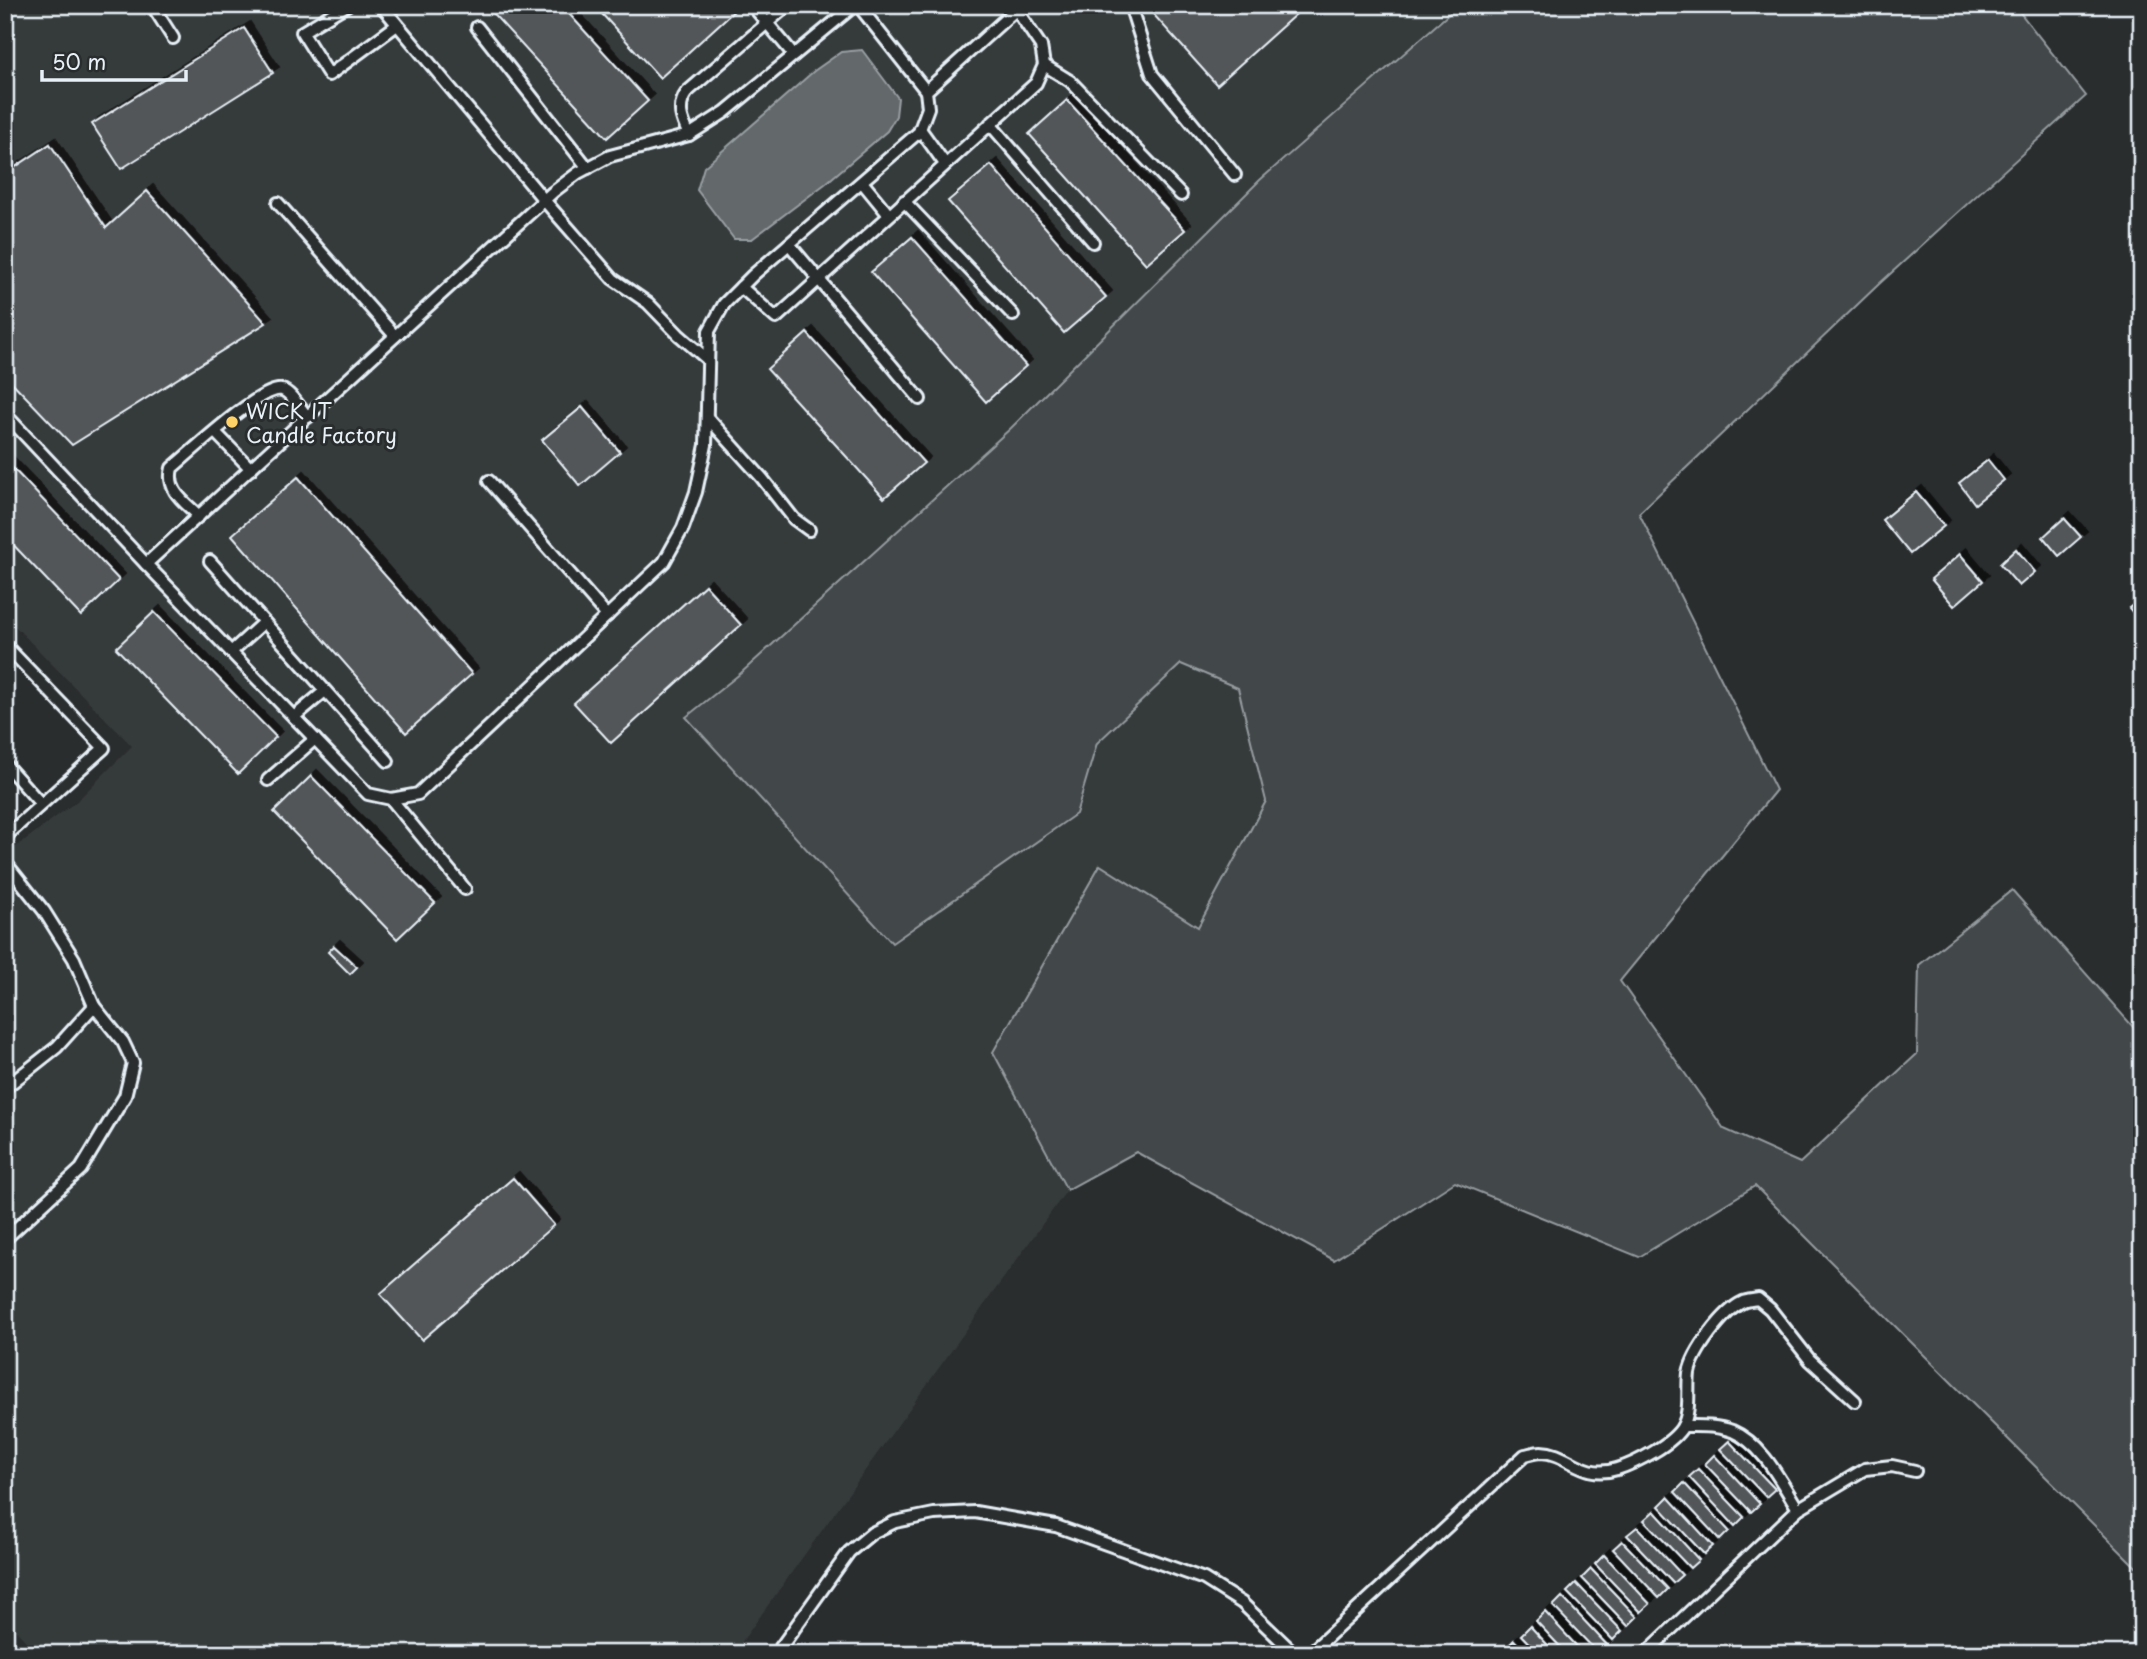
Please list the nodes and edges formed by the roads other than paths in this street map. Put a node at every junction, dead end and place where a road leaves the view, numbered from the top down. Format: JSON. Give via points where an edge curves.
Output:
{"nodes":[{"id":1,"x":152,"y":5,"type":"edge"},
{"id":2,"x":347,"y":5,"type":"edge"},
{"id":3,"x":380,"y":5,"type":"edge"},
{"id":4,"x":752,"y":5,"type":"edge"},
{"id":5,"x":789,"y":5,"type":"edge"},
{"id":6,"x":856,"y":5,"type":"edge"},
{"id":7,"x":1130,"y":5,"type":"edge"},
{"id":8,"x":1019,"y":7,"type":"edge"},
{"id":9,"x":767,"y":23,"type":"junction"},
{"id":10,"x":397,"y":25,"type":"junction"},
{"id":11,"x":477,"y":27,"type":"dead end"},
{"id":12,"x":173,"y":38,"type":"dead end"},
{"id":13,"x":794,"y":55,"type":"junction"},
{"id":14,"x":1044,"y":65,"type":"junction"},
{"id":15,"x":926,"y":91,"type":"junction"},
{"id":16,"x":990,"y":124,"type":"junction"},
{"id":17,"x":920,"y":129,"type":"junction"},
{"id":18,"x":689,"y":135,"type":"junction"},
{"id":19,"x":945,"y":164,"type":"junction"},
{"id":20,"x":588,"y":168,"type":"junction"},
{"id":21,"x":1235,"y":175,"type":"dead end"},
{"id":22,"x":862,"y":182,"type":"junction"},
{"id":23,"x":1181,"y":195,"type":"dead end"},
{"id":24,"x":544,"y":200,"type":"junction"},
{"id":25,"x":904,"y":201,"type":"junction"},
{"id":26,"x":278,"y":203,"type":"dead end"},
{"id":27,"x":889,"y":215,"type":"junction"},
{"id":28,"x":1093,"y":242,"type":"dead end"},
{"id":29,"x":789,"y":244,"type":"junction"},
{"id":30,"x":818,"y":280,"type":"junction"},
{"id":31,"x":741,"y":287,"type":"junction"},
{"id":32,"x":1013,"y":315,"type":"dead end"},
{"id":33,"x":396,"y":336,"type":"junction"},
{"id":34,"x":708,"y":360,"type":"junction"},
{"id":35,"x":920,"y":399,"type":"dead end"},
{"id":36,"x":5,"y":414,"type":"edge"},
{"id":37,"x":308,"y":417,"type":"junction"},
{"id":38,"x":708,"y":418,"type":"junction"},
{"id":39,"x":215,"y":432,"type":"junction"},
{"id":40,"x":251,"y":469,"type":"junction"},
{"id":41,"x":489,"y":481,"type":"dead end"},
{"id":42,"x":199,"y":516,"type":"junction"},
{"id":43,"x":809,"y":530,"type":"dead end"},
{"id":44,"x":210,"y":561,"type":"dead end"},
{"id":45,"x":146,"y":564,"type":"junction"},
{"id":46,"x":607,"y":616,"type":"junction"},
{"id":47,"x":264,"y":622,"type":"junction"},
{"id":48,"x":5,"y":645,"type":"edge"},
{"id":49,"x":230,"y":652,"type":"junction"},
{"id":50,"x":325,"y":691,"type":"junction"},
{"id":51,"x":293,"y":717,"type":"junction"},
{"id":52,"x":315,"y":739,"type":"junction"},
{"id":53,"x":388,"y":761,"type":"dead end"},
{"id":54,"x":5,"y":764,"type":"edge"},
{"id":55,"x":268,"y":780,"type":"dead end"},
{"id":56,"x":391,"y":799,"type":"junction"},
{"id":57,"x":41,"y":804,"type":"junction"},
{"id":58,"x":5,"y":836,"type":"edge"},
{"id":59,"x":5,"y":862,"type":"edge"},
{"id":60,"x":465,"y":889,"type":"dead end"},
{"id":61,"x":94,"y":1006,"type":"junction"},
{"id":62,"x":5,"y":1088,"type":"edge"},
{"id":63,"x":5,"y":1239,"type":"edge"},
{"id":64,"x":1856,"y":1402,"type":"dead end"},
{"id":65,"x":1683,"y":1426,"type":"junction"},
{"id":66,"x":1914,"y":1471,"type":"dead end"},
{"id":67,"x":1798,"y":1509,"type":"junction"},
{"id":68,"x":776,"y":1654,"type":"edge"},
{"id":69,"x":1295,"y":1654,"type":"edge"},
{"id":70,"x":1309,"y":1654,"type":"edge"},
{"id":71,"x":1645,"y":1654,"type":"edge"}],
"edges":[{"from":1,"to":12,"type":"lane"},
{"from":2,"to":10,"type":"lane","via":[[302,32],[329,75]]},
{"from":3,"to":10,"type":"lane"},
{"from":4,"to":9,"type":"lane"},
{"from":5,"to":9,"type":"lane"},
{"from":6,"to":13,"type":"lane"},
{"from":6,"to":15,"type":"lane"},
{"from":7,"to":21,"type":"lane","via":[[1152,74]]},
{"from":8,"to":14,"type":"lane","via":[[1041,46]]},
{"from":8,"to":15,"type":"lane"},
{"from":9,"to":13,"type":"lane"},
{"from":9,"to":18,"type":"lane","via":[[681,100],[681,119]]},
{"from":10,"to":24,"type":"lane"},
{"from":11,"to":20,"type":"lane"},
{"from":13,"to":18,"type":"lane","via":[[725,112]]},
{"from":14,"to":16,"type":"lane","via":[[1036,83]]},
{"from":14,"to":23,"type":"lane","via":[[1070,81]]},
{"from":15,"to":17,"type":"lane","via":[[928,108]]},
{"from":16,"to":19,"type":"lane"},
{"from":16,"to":28,"type":"lane"},
{"from":17,"to":19,"type":"lane"},
{"from":17,"to":22,"type":"lane"},
{"from":18,"to":20,"type":"lane","via":[[610,156]]},
{"from":19,"to":25,"type":"lane"},
{"from":20,"to":24,"type":"lane"},
{"from":22,"to":27,"type":"lane"},
{"from":22,"to":29,"type":"lane"},
{"from":24,"to":33,"type":"lane"},
{"from":24,"to":34,"type":"lane","via":[[613,279],[648,303]]},
{"from":25,"to":27,"type":"lane"},
{"from":25,"to":32,"type":"lane"},
{"from":26,"to":33,"type":"lane"},
{"from":27,"to":30,"type":"lane"},
{"from":29,"to":30,"type":"lane"},
{"from":29,"to":31,"type":"lane"},
{"from":30,"to":31,"type":"lane","via":[[776,318]]},
{"from":30,"to":35,"type":"lane"},
{"from":31,"to":34,"type":"lane","via":[[724,304],[709,331]]},
{"from":33,"to":37,"type":"lane"},
{"from":34,"to":38,"type":"lane"},
{"from":36,"to":45,"type":"lane"},
{"from":37,"to":39,"type":"lane","via":[[280,389],[251,402]]},
{"from":37,"to":40,"type":"lane"},
{"from":38,"to":43,"type":"lane","via":[[794,519]]},
{"from":38,"to":46,"type":"lane","via":[[696,492],[683,528],[664,562]]},
{"from":39,"to":40,"type":"lane"},
{"from":39,"to":42,"type":"lane","via":[[172,468],[170,477],[172,489]]},
{"from":40,"to":42,"type":"lane"},
{"from":41,"to":46,"type":"lane"},
{"from":42,"to":45,"type":"lane"},
{"from":44,"to":47,"type":"lane"},
{"from":45,"to":49,"type":"lane"},
{"from":46,"to":56,"type":"lane","via":[[418,794]]},
{"from":47,"to":49,"type":"lane"},
{"from":47,"to":50,"type":"lane"},
{"from":48,"to":57,"type":"lane","via":[[104,748]]},
{"from":49,"to":51,"type":"lane"},
{"from":50,"to":51,"type":"lane"},
{"from":50,"to":53,"type":"lane"},
{"from":51,"to":52,"type":"lane"},
{"from":52,"to":55,"type":"lane"},
{"from":52,"to":56,"type":"lane","via":[[368,794]]},
{"from":54,"to":57,"type":"lane"},
{"from":56,"to":60,"type":"lane"},
{"from":57,"to":58,"type":"lane"},
{"from":59,"to":61,"type":"lane","via":[[74,959]]},
{"from":61,"to":62,"type":"lane","via":[[57,1048]]},
{"from":61,"to":63,"type":"lane","via":[[134,1063],[125,1096],[81,1169]]},
{"from":64,"to":65,"type":"lane","via":[[1810,1360],[1770,1309],[1758,1299],[1743,1301],[1722,1318],[1697,1354],[1689,1371]]},
{"from":65,"to":67,"type":"lane","via":[[1731,1431],[1751,1443]]},
{"from":65,"to":70,"type":"lane","via":[[1653,1452],[1612,1471],[1585,1471],[1542,1452],[1525,1455]]},
{"from":66,"to":67,"type":"lane","via":[[1892,1466],[1865,1469]]},
{"from":67,"to":71,"type":"lane"},
{"from":68,"to":69,"type":"lane","via":[[849,1552],[872,1533],[895,1521],[975,1512],[1056,1526],[1204,1579],[1242,1603]]}]}
